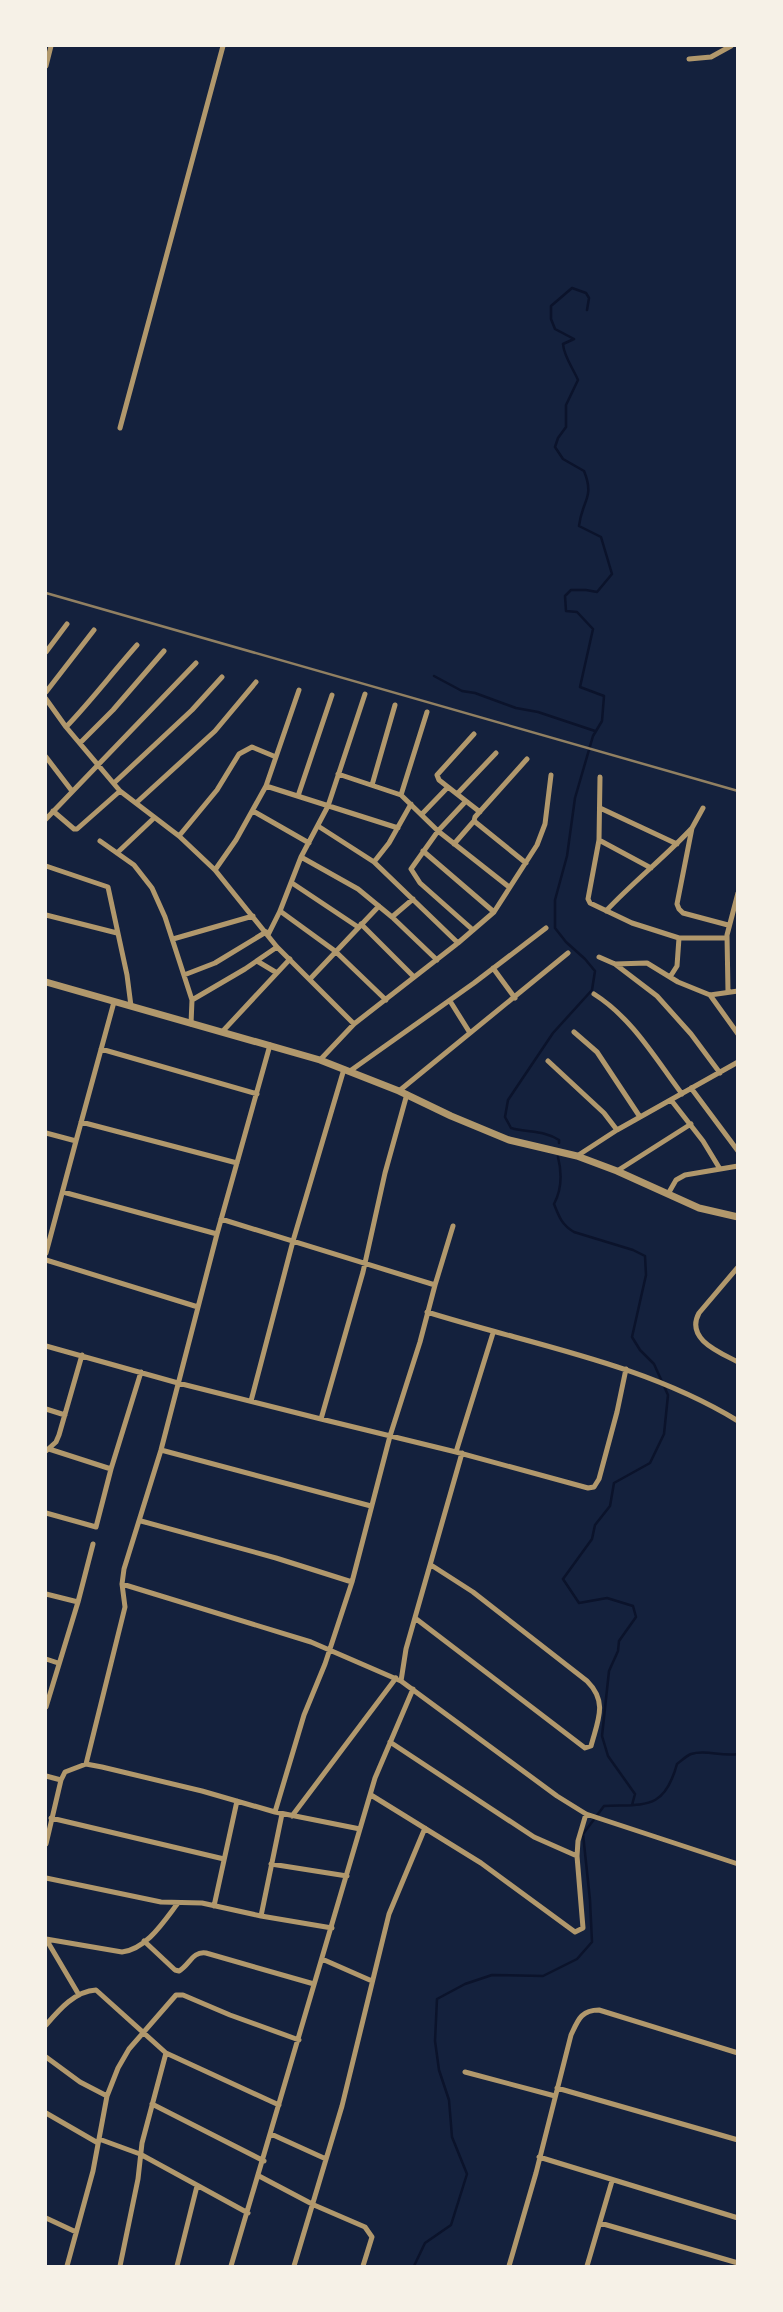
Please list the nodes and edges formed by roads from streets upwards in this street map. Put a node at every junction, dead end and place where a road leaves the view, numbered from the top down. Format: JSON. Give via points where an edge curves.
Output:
{"nodes":[{"id":1,"x":51,"y":46,"type":"edge"},
{"id":2,"x":223,"y":46,"type":"edge"},
{"id":3,"x":732,"y":46,"type":"edge"},
{"id":4,"x":690,"y":59,"type":"dead end"},
{"id":5,"x":46,"y":66,"type":"edge"},
{"id":6,"x":120,"y":428,"type":"dead end"},
{"id":7,"x":67,"y":624,"type":"dead end"},
{"id":8,"x":94,"y":630,"type":"dead end"},
{"id":9,"x":138,"y":645,"type":"dead end"},
{"id":10,"x":164,"y":651,"type":"dead end"},
{"id":11,"x":46,"y":652,"type":"edge"},
{"id":12,"x":196,"y":663,"type":"dead end"},
{"id":13,"x":222,"y":677,"type":"dead end"},
{"id":14,"x":256,"y":682,"type":"dead end"},
{"id":15,"x":299,"y":690,"type":"dead end"},
{"id":16,"x":46,"y":692,"type":"edge"},
{"id":17,"x":365,"y":694,"type":"dead end"},
{"id":18,"x":332,"y":695,"type":"dead end"},
{"id":19,"x":46,"y":699,"type":"edge"},
{"id":20,"x":395,"y":705,"type":"dead end"},
{"id":21,"x":427,"y":712,"type":"dead end"},
{"id":22,"x":66,"y":727,"type":"junction"},
{"id":23,"x":474,"y":734,"type":"dead end"},
{"id":24,"x":80,"y":743,"type":"junction"},
{"id":25,"x":496,"y":753,"type":"dead end"},
{"id":26,"x":46,"y":757,"type":"edge"},
{"id":27,"x":276,"y":757,"type":"junction"},
{"id":28,"x":527,"y":759,"type":"dead end"},
{"id":29,"x":97,"y":764,"type":"junction"},
{"id":30,"x":48,"y":765,"type":"edge"},
{"id":31,"x":338,"y":774,"type":"junction"},
{"id":32,"x":551,"y":775,"type":"dead end"},
{"id":33,"x":600,"y":777,"type":"dead end"},
{"id":34,"x":114,"y":783,"type":"junction"},
{"id":35,"x":372,"y":785,"type":"junction"},
{"id":36,"x":266,"y":786,"type":"junction"},
{"id":37,"x":448,"y":787,"type":"junction"},
{"id":38,"x":72,"y":791,"type":"junction"},
{"id":39,"x":120,"y":791,"type":"junction"},
{"id":40,"x":457,"y":794,"type":"junction"},
{"id":41,"x":401,"y":795,"type":"junction"},
{"id":42,"x":298,"y":796,"type":"junction"},
{"id":43,"x":466,"y":801,"type":"junction"},
{"id":44,"x":136,"y":803,"type":"junction"},
{"id":45,"x":411,"y":804,"type":"junction"},
{"id":46,"x":328,"y":806,"type":"junction"},
{"id":47,"x":600,"y":808,"type":"junction"},
{"id":48,"x":703,"y":808,"type":"dead end"},
{"id":49,"x":52,"y":811,"type":"junction"},
{"id":50,"x":253,"y":811,"type":"junction"},
{"id":51,"x":480,"y":812,"type":"junction"},
{"id":52,"x":422,"y":814,"type":"junction"},
{"id":53,"x":155,"y":818,"type":"junction"},
{"id":54,"x":46,"y":819,"type":"edge"},
{"id":55,"x":474,"y":821,"type":"junction"},
{"id":56,"x":318,"y":826,"type":"junction"},
{"id":57,"x":398,"y":828,"type":"junction"},
{"id":58,"x":692,"y":828,"type":"junction"},
{"id":59,"x":439,"y":831,"type":"junction"},
{"id":60,"x":178,"y":836,"type":"junction"},
{"id":61,"x":599,"y":840,"type":"junction"},
{"id":62,"x":100,"y":841,"type":"dead end"},
{"id":63,"x":309,"y":843,"type":"junction"},
{"id":64,"x":454,"y":844,"type":"junction"},
{"id":65,"x":677,"y":844,"type":"junction"},
{"id":66,"x":423,"y":851,"type":"junction"},
{"id":67,"x":117,"y":853,"type":"junction"},
{"id":68,"x":301,"y":857,"type":"junction"},
{"id":69,"x":374,"y":862,"type":"junction"},
{"id":70,"x":526,"y":863,"type":"junction"},
{"id":71,"x":46,"y":866,"type":"edge"},
{"id":72,"x":651,"y":868,"type":"junction"},
{"id":73,"x":215,"y":870,"type":"junction"},
{"id":74,"x":292,"y":883,"type":"junction"},
{"id":75,"x":509,"y":887,"type":"junction"},
{"id":76,"x":737,"y":893,"type":"edge"},
{"id":77,"x":413,"y":899,"type":"junction"},
{"id":78,"x":379,"y":906,"type":"junction"},
{"id":79,"x":280,"y":911,"type":"junction"},
{"id":80,"x":606,"y":911,"type":"junction"},
{"id":81,"x":494,"y":912,"type":"junction"},
{"id":82,"x":46,"y":915,"type":"edge"},
{"id":83,"x":253,"y":916,"type":"junction"},
{"id":84,"x":392,"y":917,"type":"junction"},
{"id":85,"x":728,"y":925,"type":"junction"},
{"id":86,"x":360,"y":926,"type":"junction"},
{"id":87,"x":546,"y":928,"type":"dead end"},
{"id":88,"x":473,"y":930,"type":"junction"},
{"id":89,"x":117,"y":933,"type":"junction"},
{"id":90,"x":267,"y":934,"type":"junction"},
{"id":91,"x":737,"y":934,"type":"edge"},
{"id":92,"x":727,"y":937,"type":"junction"},
{"id":93,"x":679,"y":938,"type":"junction"},
{"id":94,"x":173,"y":939,"type":"junction"},
{"id":95,"x":458,"y":943,"type":"junction"},
{"id":96,"x":277,"y":947,"type":"junction"},
{"id":97,"x":335,"y":951,"type":"junction"},
{"id":98,"x":568,"y":953,"type":"dead end"},
{"id":99,"x":599,"y":957,"type":"dead end"},
{"id":100,"x":290,"y":959,"type":"junction"},
{"id":101,"x":436,"y":960,"type":"junction"},
{"id":102,"x":257,"y":961,"type":"junction"},
{"id":103,"x":615,"y":964,"type":"junction"},
{"id":104,"x":493,"y":968,"type":"junction"},
{"id":105,"x":277,"y":973,"type":"junction"},
{"id":106,"x":184,"y":975,"type":"junction"},
{"id":107,"x":414,"y":977,"type":"junction"},
{"id":108,"x":670,"y":977,"type":"junction"},
{"id":109,"x":310,"y":979,"type":"junction"},
{"id":110,"x":46,"y":982,"type":"edge"},
{"id":111,"x":737,"y":991,"type":"edge"},
{"id":112,"x":728,"y":992,"type":"junction"},
{"id":113,"x":594,"y":994,"type":"dead end"},
{"id":114,"x":710,"y":995,"type":"junction"},
{"id":115,"x":515,"y":998,"type":"junction"},
{"id":116,"x":192,"y":1000,"type":"junction"},
{"id":117,"x":386,"y":1000,"type":"junction"},
{"id":118,"x":450,"y":1000,"type":"junction"},
{"id":119,"x":114,"y":1002,"type":"junction"},
{"id":120,"x":131,"y":1006,"type":"junction"},
{"id":121,"x":191,"y":1024,"type":"junction"},
{"id":122,"x":354,"y":1024,"type":"junction"},
{"id":123,"x":222,"y":1032,"type":"junction"},
{"id":124,"x":573,"y":1032,"type":"dead end"},
{"id":125,"x":470,"y":1033,"type":"junction"},
{"id":126,"x":737,"y":1034,"type":"edge"},
{"id":127,"x":270,"y":1045,"type":"junction"},
{"id":128,"x":101,"y":1049,"type":"junction"},
{"id":129,"x":320,"y":1060,"type":"junction"},
{"id":130,"x":548,"y":1060,"type":"dead end"},
{"id":131,"x":737,"y":1062,"type":"edge"},
{"id":132,"x":347,"y":1070,"type":"junction"},
{"id":133,"x":720,"y":1073,"type":"junction"},
{"id":134,"x":691,"y":1088,"type":"junction"},
{"id":135,"x":399,"y":1090,"type":"junction"},
{"id":136,"x":257,"y":1094,"type":"junction"},
{"id":137,"x":407,"y":1094,"type":"junction"},
{"id":138,"x":682,"y":1094,"type":"junction"},
{"id":139,"x":671,"y":1100,"type":"junction"},
{"id":140,"x":640,"y":1117,"type":"junction"},
{"id":141,"x":81,"y":1122,"type":"junction"},
{"id":142,"x":691,"y":1124,"type":"junction"},
{"id":143,"x":617,"y":1130,"type":"junction"},
{"id":144,"x":46,"y":1133,"type":"edge"},
{"id":145,"x":76,"y":1141,"type":"junction"},
{"id":146,"x":737,"y":1151,"type":"edge"},
{"id":147,"x":577,"y":1156,"type":"junction"},
{"id":148,"x":237,"y":1163,"type":"junction"},
{"id":149,"x":737,"y":1166,"type":"edge"},
{"id":150,"x":720,"y":1169,"type":"junction"},
{"id":151,"x":617,"y":1171,"type":"junction"},
{"id":152,"x":63,"y":1192,"type":"junction"},
{"id":153,"x":668,"y":1194,"type":"junction"},
{"id":154,"x":737,"y":1217,"type":"edge"},
{"id":155,"x":222,"y":1219,"type":"junction"},
{"id":156,"x":453,"y":1226,"type":"dead end"},
{"id":157,"x":217,"y":1234,"type":"junction"},
{"id":158,"x":293,"y":1241,"type":"junction"},
{"id":159,"x":46,"y":1253,"type":"edge"},
{"id":160,"x":46,"y":1260,"type":"edge"},
{"id":161,"x":366,"y":1262,"type":"junction"},
{"id":162,"x":737,"y":1268,"type":"edge"},
{"id":163,"x":435,"y":1285,"type":"junction"},
{"id":164,"x":198,"y":1307,"type":"junction"},
{"id":165,"x":427,"y":1312,"type":"junction"},
{"id":166,"x":493,"y":1333,"type":"junction"},
{"id":167,"x":46,"y":1346,"type":"edge"},
{"id":168,"x":82,"y":1355,"type":"junction"},
{"id":169,"x":737,"y":1362,"type":"edge"},
{"id":170,"x":626,"y":1369,"type":"junction"},
{"id":171,"x":141,"y":1372,"type":"junction"},
{"id":172,"x":178,"y":1383,"type":"junction"},
{"id":173,"x":251,"y":1401,"type":"junction"},
{"id":174,"x":46,"y":1409,"type":"edge"},
{"id":175,"x":65,"y":1415,"type":"junction"},
{"id":176,"x":321,"y":1419,"type":"junction"},
{"id":177,"x":737,"y":1420,"type":"edge"},
{"id":178,"x":390,"y":1436,"type":"junction"},
{"id":179,"x":47,"y":1450,"type":"edge"},
{"id":180,"x":161,"y":1450,"type":"junction"},
{"id":181,"x":459,"y":1452,"type":"junction"},
{"id":182,"x":111,"y":1469,"type":"junction"},
{"id":183,"x":371,"y":1506,"type":"junction"},
{"id":184,"x":46,"y":1513,"type":"edge"},
{"id":185,"x":141,"y":1521,"type":"junction"},
{"id":186,"x":93,"y":1544,"type":"dead end"},
{"id":187,"x":431,"y":1565,"type":"junction"},
{"id":188,"x":352,"y":1583,"type":"junction"},
{"id":189,"x":122,"y":1584,"type":"junction"},
{"id":190,"x":46,"y":1594,"type":"edge"},
{"id":191,"x":78,"y":1602,"type":"junction"},
{"id":192,"x":415,"y":1618,"type":"junction"},
{"id":193,"x":330,"y":1649,"type":"junction"},
{"id":194,"x":46,"y":1659,"type":"edge"},
{"id":195,"x":58,"y":1663,"type":"junction"},
{"id":196,"x":398,"y":1679,"type":"junction"},
{"id":197,"x":414,"y":1689,"type":"junction"},
{"id":198,"x":46,"y":1707,"type":"edge"},
{"id":199,"x":390,"y":1742,"type":"junction"},
{"id":200,"x":86,"y":1765,"type":"junction"},
{"id":201,"x":46,"y":1776,"type":"edge"},
{"id":202,"x":61,"y":1780,"type":"junction"},
{"id":203,"x":371,"y":1795,"type":"junction"},
{"id":204,"x":237,"y":1801,"type":"junction"},
{"id":205,"x":279,"y":1813,"type":"junction"},
{"id":206,"x":292,"y":1816,"type":"junction"},
{"id":207,"x":589,"y":1816,"type":"junction"},
{"id":208,"x":51,"y":1818,"type":"junction"},
{"id":209,"x":425,"y":1828,"type":"junction"},
{"id":210,"x":360,"y":1829,"type":"junction"},
{"id":211,"x":46,"y":1844,"type":"edge"},
{"id":212,"x":577,"y":1856,"type":"junction"},
{"id":213,"x":224,"y":1858,"type":"junction"},
{"id":214,"x":271,"y":1864,"type":"junction"},
{"id":215,"x":737,"y":1864,"type":"edge"},
{"id":216,"x":347,"y":1876,"type":"junction"},
{"id":217,"x":46,"y":1878,"type":"edge"},
{"id":218,"x":178,"y":1903,"type":"junction"},
{"id":219,"x":214,"y":1906,"type":"junction"},
{"id":220,"x":261,"y":1916,"type":"junction"},
{"id":221,"x":332,"y":1927,"type":"junction"},
{"id":222,"x":46,"y":1939,"type":"edge"},
{"id":223,"x":144,"y":1941,"type":"junction"},
{"id":224,"x":322,"y":1959,"type":"junction"},
{"id":225,"x":372,"y":1981,"type":"junction"},
{"id":226,"x":314,"y":1984,"type":"junction"},
{"id":227,"x":79,"y":1995,"type":"junction"},
{"id":228,"x":48,"y":2017,"type":"edge"},
{"id":229,"x":46,"y":2025,"type":"edge"},
{"id":230,"x":143,"y":2034,"type":"junction"},
{"id":231,"x":299,"y":2039,"type":"junction"},
{"id":232,"x":166,"y":2053,"type":"junction"},
{"id":233,"x":737,"y":2053,"type":"edge"},
{"id":234,"x":46,"y":2057,"type":"edge"},
{"id":235,"x":465,"y":2072,"type":"dead end"},
{"id":236,"x":558,"y":2088,"type":"junction"},
{"id":237,"x":107,"y":2096,"type":"junction"},
{"id":238,"x":555,"y":2096,"type":"junction"},
{"id":239,"x":152,"y":2104,"type":"junction"},
{"id":240,"x":279,"y":2105,"type":"junction"},
{"id":241,"x":46,"y":2113,"type":"edge"},
{"id":242,"x":271,"y":2134,"type":"junction"},
{"id":243,"x":737,"y":2140,"type":"edge"},
{"id":244,"x":99,"y":2141,"type":"junction"},
{"id":245,"x":140,"y":2154,"type":"junction"},
{"id":246,"x":539,"y":2157,"type":"junction"},
{"id":247,"x":326,"y":2159,"type":"junction"},
{"id":248,"x":264,"y":2161,"type":"junction"},
{"id":249,"x":259,"y":2176,"type":"junction"},
{"id":250,"x":612,"y":2180,"type":"junction"},
{"id":251,"x":197,"y":2186,"type":"junction"},
{"id":252,"x":314,"y":2205,"type":"junction"},
{"id":253,"x":248,"y":2213,"type":"junction"},
{"id":254,"x":46,"y":2218,"type":"edge"},
{"id":255,"x":737,"y":2218,"type":"edge"},
{"id":256,"x":600,"y":2223,"type":"junction"},
{"id":257,"x":76,"y":2232,"type":"junction"},
{"id":258,"x":737,"y":2263,"type":"edge"},
{"id":259,"x":67,"y":2266,"type":"edge"},
{"id":260,"x":120,"y":2266,"type":"edge"},
{"id":261,"x":177,"y":2266,"type":"edge"},
{"id":262,"x":231,"y":2266,"type":"edge"},
{"id":263,"x":294,"y":2266,"type":"edge"},
{"id":264,"x":363,"y":2266,"type":"edge"},
{"id":265,"x":509,"y":2266,"type":"edge"},
{"id":266,"x":587,"y":2266,"type":"edge"}],
"edges":[{"from":1,"to":5,"type":"street"},
{"from":2,"to":6,"type":"street"},
{"from":3,"to":4,"type":"street","via":[[711,57]]},
{"from":7,"to":11,"type":"street"},
{"from":8,"to":16,"type":"street"},
{"from":9,"to":22,"type":"street"},
{"from":10,"to":24,"type":"street"},
{"from":12,"to":29,"type":"street"},
{"from":13,"to":34,"type":"street"},
{"from":14,"to":44,"type":"street","via":[[215,731]]},
{"from":15,"to":27,"type":"street"},
{"from":17,"to":31,"type":"street"},
{"from":18,"to":42,"type":"street"},
{"from":19,"to":22,"type":"street"},
{"from":20,"to":35,"type":"street"},
{"from":21,"to":41,"type":"street"},
{"from":22,"to":24,"type":"street"},
{"from":23,"to":37,"type":"street","via":[[437,775]]},
{"from":24,"to":29,"type":"street"},
{"from":25,"to":40,"type":"street"},
{"from":26,"to":30,"type":"street"},
{"from":27,"to":36,"type":"street"},
{"from":27,"to":60,"type":"street","via":[[252,747],[239,754],[217,790]]},
{"from":28,"to":51,"type":"street"},
{"from":29,"to":34,"type":"street"},
{"from":29,"to":38,"type":"street"},
{"from":30,"to":38,"type":"street"},
{"from":31,"to":35,"type":"street"},
{"from":31,"to":46,"type":"street"},
{"from":32,"to":70,"type":"street","via":[[545,824]]},
{"from":33,"to":47,"type":"street"},
{"from":34,"to":39,"type":"street"},
{"from":35,"to":41,"type":"street"},
{"from":36,"to":42,"type":"street"},
{"from":36,"to":50,"type":"street"},
{"from":37,"to":40,"type":"street"},
{"from":37,"to":52,"type":"street"},
{"from":38,"to":49,"type":"street"},
{"from":39,"to":44,"type":"street"},
{"from":39,"to":49,"type":"street","via":[[77,829]]},
{"from":40,"to":43,"type":"street"},
{"from":41,"to":45,"type":"street"},
{"from":42,"to":46,"type":"street"},
{"from":43,"to":51,"type":"street"},
{"from":43,"to":59,"type":"street"},
{"from":44,"to":53,"type":"street"},
{"from":45,"to":52,"type":"street"},
{"from":45,"to":57,"type":"street"},
{"from":46,"to":56,"type":"street"},
{"from":46,"to":57,"type":"street"},
{"from":47,"to":61,"type":"street"},
{"from":47,"to":65,"type":"street"},
{"from":48,"to":58,"type":"street"},
{"from":49,"to":54,"type":"street"},
{"from":50,"to":63,"type":"street"},
{"from":50,"to":73,"type":"street"},
{"from":51,"to":55,"type":"street"},
{"from":52,"to":59,"type":"street"},
{"from":53,"to":60,"type":"street"},
{"from":53,"to":67,"type":"street"},
{"from":55,"to":64,"type":"street"},
{"from":55,"to":70,"type":"street"},
{"from":56,"to":63,"type":"street"},
{"from":56,"to":69,"type":"street"},
{"from":57,"to":69,"type":"street"},
{"from":58,"to":65,"type":"street"},
{"from":58,"to":85,"type":"street","via":[[677,904],[683,913]]},
{"from":59,"to":64,"type":"street"},
{"from":59,"to":66,"type":"street"},
{"from":60,"to":73,"type":"street"},
{"from":61,"to":72,"type":"street"},
{"from":61,"to":80,"type":"street","via":[[588,899]]},
{"from":62,"to":67,"type":"street"},
{"from":63,"to":68,"type":"street"},
{"from":64,"to":75,"type":"street"},
{"from":65,"to":72,"type":"street"},
{"from":66,"to":81,"type":"street"},
{"from":66,"to":88,"type":"street","via":[[412,866],[414,875]]},
{"from":67,"to":94,"type":"street","via":[[134,865],[152,888]]},
{"from":68,"to":74,"type":"street"},
{"from":68,"to":78,"type":"street","via":[[358,888]]},
{"from":69,"to":77,"type":"street"},
{"from":70,"to":75,"type":"street"},
{"from":71,"to":89,"type":"street","via":[[108,887]]},
{"from":72,"to":80,"type":"street"},
{"from":73,"to":83,"type":"street"},
{"from":74,"to":79,"type":"street"},
{"from":74,"to":86,"type":"street"},
{"from":75,"to":81,"type":"street"},
{"from":76,"to":85,"type":"street"},
{"from":77,"to":84,"type":"street"},
{"from":77,"to":95,"type":"street"},
{"from":78,"to":84,"type":"street"},
{"from":78,"to":86,"type":"street"},
{"from":79,"to":90,"type":"street"},
{"from":79,"to":97,"type":"street"},
{"from":80,"to":93,"type":"street"},
{"from":81,"to":88,"type":"street"},
{"from":82,"to":89,"type":"street"},
{"from":83,"to":90,"type":"street"},
{"from":83,"to":94,"type":"street"},
{"from":84,"to":101,"type":"street"},
{"from":85,"to":92,"type":"street"},
{"from":86,"to":97,"type":"street"},
{"from":86,"to":107,"type":"street"},
{"from":87,"to":104,"type":"street"},
{"from":88,"to":95,"type":"street"},
{"from":89,"to":120,"type":"street"},
{"from":90,"to":96,"type":"street"},
{"from":90,"to":106,"type":"street"},
{"from":91,"to":92,"type":"street"},
{"from":92,"to":93,"type":"street"},
{"from":92,"to":112,"type":"street"},
{"from":93,"to":108,"type":"street","via":[[677,965]]},
{"from":94,"to":106,"type":"street"},
{"from":95,"to":101,"type":"street"},
{"from":96,"to":100,"type":"street"},
{"from":96,"to":102,"type":"street"},
{"from":97,"to":109,"type":"street"},
{"from":97,"to":117,"type":"street"},
{"from":98,"to":115,"type":"street"},
{"from":99,"to":103,"type":"street"},
{"from":100,"to":105,"type":"street"},
{"from":100,"to":109,"type":"street"},
{"from":101,"to":107,"type":"street"},
{"from":102,"to":105,"type":"street"},
{"from":102,"to":116,"type":"street"},
{"from":103,"to":108,"type":"street","via":[[642,962]]},
{"from":103,"to":133,"type":"street","via":[[657,996]]},
{"from":104,"to":115,"type":"street"},
{"from":104,"to":118,"type":"street"},
{"from":105,"to":123,"type":"street"},
{"from":106,"to":116,"type":"street"},
{"from":107,"to":117,"type":"street"},
{"from":108,"to":114,"type":"street"},
{"from":109,"to":122,"type":"street"},
{"from":110,"to":119,"type":"street"},
{"from":111,"to":112,"type":"street"},
{"from":112,"to":114,"type":"street"},
{"from":113,"to":138,"type":"street","via":[[631,1026]]},
{"from":114,"to":126,"type":"street"},
{"from":115,"to":125,"type":"street"},
{"from":116,"to":121,"type":"street"},
{"from":117,"to":122,"type":"street"},
{"from":118,"to":125,"type":"street"},
{"from":118,"to":132,"type":"street"},
{"from":119,"to":120,"type":"street"},
{"from":119,"to":128,"type":"street"},
{"from":120,"to":121,"type":"street"},
{"from":121,"to":123,"type":"street"},
{"from":122,"to":129,"type":"street"},
{"from":123,"to":127,"type":"street"},
{"from":124,"to":140,"type":"street","via":[[597,1052]]},
{"from":125,"to":135,"type":"street"},
{"from":127,"to":129,"type":"street"},
{"from":127,"to":136,"type":"street"},
{"from":128,"to":136,"type":"street"},
{"from":128,"to":141,"type":"street"},
{"from":129,"to":132,"type":"street"},
{"from":130,"to":143,"type":"street"},
{"from":131,"to":133,"type":"street"},
{"from":132,"to":135,"type":"street"},
{"from":132,"to":158,"type":"street"},
{"from":133,"to":134,"type":"street"},
{"from":134,"to":138,"type":"street"},
{"from":134,"to":146,"type":"street"},
{"from":135,"to":137,"type":"street"},
{"from":136,"to":148,"type":"street"},
{"from":137,"to":147,"type":"street","via":[[509,1140]]},
{"from":137,"to":161,"type":"street"},
{"from":138,"to":139,"type":"street"},
{"from":139,"to":140,"type":"street"},
{"from":139,"to":142,"type":"street"},
{"from":140,"to":143,"type":"street"},
{"from":141,"to":145,"type":"street"},
{"from":141,"to":148,"type":"street"},
{"from":142,"to":150,"type":"street"},
{"from":142,"to":151,"type":"street"},
{"from":143,"to":147,"type":"street"},
{"from":144,"to":145,"type":"street"},
{"from":145,"to":152,"type":"street"},
{"from":147,"to":151,"type":"street"},
{"from":148,"to":155,"type":"street"},
{"from":149,"to":150,"type":"street"},
{"from":150,"to":153,"type":"street","via":[[685,1175]]},
{"from":151,"to":153,"type":"street"},
{"from":152,"to":157,"type":"street"},
{"from":152,"to":159,"type":"street"},
{"from":153,"to":154,"type":"street"},
{"from":155,"to":157,"type":"street"},
{"from":155,"to":158,"type":"street"},
{"from":156,"to":163,"type":"street"},
{"from":157,"to":164,"type":"street"},
{"from":158,"to":161,"type":"street"},
{"from":158,"to":173,"type":"street"},
{"from":160,"to":164,"type":"street"},
{"from":161,"to":163,"type":"street"},
{"from":161,"to":176,"type":"street"},
{"from":162,"to":169,"type":"street","via":[[695,1320],[700,1338]]},
{"from":163,"to":165,"type":"street"},
{"from":164,"to":172,"type":"street"},
{"from":165,"to":166,"type":"street"},
{"from":165,"to":178,"type":"street"},
{"from":166,"to":170,"type":"street"},
{"from":166,"to":181,"type":"street"},
{"from":167,"to":168,"type":"street"},
{"from":168,"to":171,"type":"street"},
{"from":168,"to":175,"type":"street"},
{"from":170,"to":177,"type":"street","via":[[678,1389]]},
{"from":170,"to":181,"type":"street","via":[[594,1487]]},
{"from":171,"to":172,"type":"street"},
{"from":171,"to":182,"type":"street"},
{"from":172,"to":173,"type":"street"},
{"from":172,"to":180,"type":"street"},
{"from":173,"to":176,"type":"street"},
{"from":174,"to":175,"type":"street"},
{"from":175,"to":179,"type":"street","via":[[56,1442]]},
{"from":176,"to":178,"type":"street"},
{"from":178,"to":181,"type":"street"},
{"from":178,"to":183,"type":"street"},
{"from":179,"to":182,"type":"street"},
{"from":180,"to":183,"type":"street"},
{"from":180,"to":185,"type":"street"},
{"from":181,"to":187,"type":"street"},
{"from":182,"to":184,"type":"street","via":[[96,1527]]},
{"from":183,"to":188,"type":"street"},
{"from":185,"to":188,"type":"street"},
{"from":185,"to":189,"type":"street"},
{"from":186,"to":191,"type":"street"},
{"from":187,"to":192,"type":"street"},
{"from":187,"to":192,"type":"street","via":[[473,1592],[597,1691],[601,1702],[591,1746],[585,1748]]},
{"from":188,"to":193,"type":"street"},
{"from":189,"to":193,"type":"street"},
{"from":189,"to":200,"type":"street","via":[[125,1607]]},
{"from":190,"to":191,"type":"street"},
{"from":191,"to":195,"type":"street"},
{"from":192,"to":196,"type":"street"},
{"from":193,"to":196,"type":"street"},
{"from":193,"to":205,"type":"street","via":[[304,1715]]},
{"from":194,"to":195,"type":"street"},
{"from":195,"to":198,"type":"street"},
{"from":196,"to":197,"type":"street"},
{"from":196,"to":206,"type":"street"},
{"from":197,"to":199,"type":"street"},
{"from":197,"to":207,"type":"street"},
{"from":199,"to":203,"type":"street"},
{"from":199,"to":212,"type":"street","via":[[534,1837]]},
{"from":200,"to":202,"type":"street","via":[[65,1772]]},
{"from":200,"to":204,"type":"street"},
{"from":201,"to":202,"type":"street"},
{"from":202,"to":208,"type":"street"},
{"from":203,"to":209,"type":"street"},
{"from":203,"to":210,"type":"street"},
{"from":204,"to":205,"type":"street"},
{"from":204,"to":213,"type":"street"},
{"from":205,"to":206,"type":"street"},
{"from":205,"to":214,"type":"street"},
{"from":206,"to":210,"type":"street"},
{"from":207,"to":212,"type":"street"},
{"from":207,"to":215,"type":"street"},
{"from":208,"to":211,"type":"street"},
{"from":208,"to":213,"type":"street"},
{"from":209,"to":212,"type":"street","via":[[575,1932],[583,1928]]},
{"from":209,"to":225,"type":"street","via":[[389,1914]]},
{"from":210,"to":216,"type":"street"},
{"from":213,"to":219,"type":"street"},
{"from":214,"to":216,"type":"street"},
{"from":214,"to":220,"type":"street"},
{"from":216,"to":221,"type":"street"},
{"from":217,"to":218,"type":"street"},
{"from":218,"to":219,"type":"street"},
{"from":218,"to":223,"type":"street"},
{"from":219,"to":220,"type":"street"},
{"from":220,"to":221,"type":"street"},
{"from":221,"to":224,"type":"street"},
{"from":222,"to":223,"type":"street","via":[[122,1952]]},
{"from":222,"to":227,"type":"street"},
{"from":223,"to":226,"type":"street","via":[[175,1970],[200,1952]]},
{"from":224,"to":225,"type":"street"},
{"from":224,"to":226,"type":"street"},
{"from":225,"to":247,"type":"street"},
{"from":226,"to":231,"type":"street"},
{"from":227,"to":228,"type":"street"},
{"from":227,"to":230,"type":"street","via":[[96,1990]]},
{"from":228,"to":229,"type":"street"},
{"from":230,"to":231,"type":"street","via":[[180,1994]]},
{"from":230,"to":232,"type":"street"},
{"from":230,"to":237,"type":"street","via":[[129,2049]]},
{"from":231,"to":240,"type":"street"},
{"from":232,"to":239,"type":"street"},
{"from":232,"to":240,"type":"street"},
{"from":233,"to":236,"type":"street","via":[[589,2010],[580,2015],[571,2035]]},
{"from":234,"to":237,"type":"street"},
{"from":235,"to":238,"type":"street"},
{"from":236,"to":238,"type":"street"},
{"from":236,"to":243,"type":"street"},
{"from":237,"to":244,"type":"street"},
{"from":238,"to":246,"type":"street"},
{"from":239,"to":245,"type":"street"},
{"from":239,"to":248,"type":"street"},
{"from":240,"to":242,"type":"street"},
{"from":241,"to":244,"type":"street"},
{"from":242,"to":247,"type":"street"},
{"from":242,"to":248,"type":"street"},
{"from":244,"to":245,"type":"street"},
{"from":244,"to":257,"type":"street"},
{"from":245,"to":251,"type":"street"},
{"from":245,"to":260,"type":"street"},
{"from":246,"to":250,"type":"street"},
{"from":246,"to":265,"type":"street"},
{"from":247,"to":252,"type":"street"},
{"from":248,"to":249,"type":"street"},
{"from":249,"to":252,"type":"street"},
{"from":249,"to":253,"type":"street"},
{"from":250,"to":255,"type":"street"},
{"from":250,"to":256,"type":"street"},
{"from":251,"to":253,"type":"street"},
{"from":251,"to":261,"type":"street"},
{"from":252,"to":263,"type":"street"},
{"from":252,"to":264,"type":"street","via":[[365,2227],[372,2237]]},
{"from":253,"to":262,"type":"street"},
{"from":254,"to":257,"type":"street"},
{"from":256,"to":258,"type":"street"},
{"from":256,"to":266,"type":"street"},
{"from":257,"to":259,"type":"street"}]}
